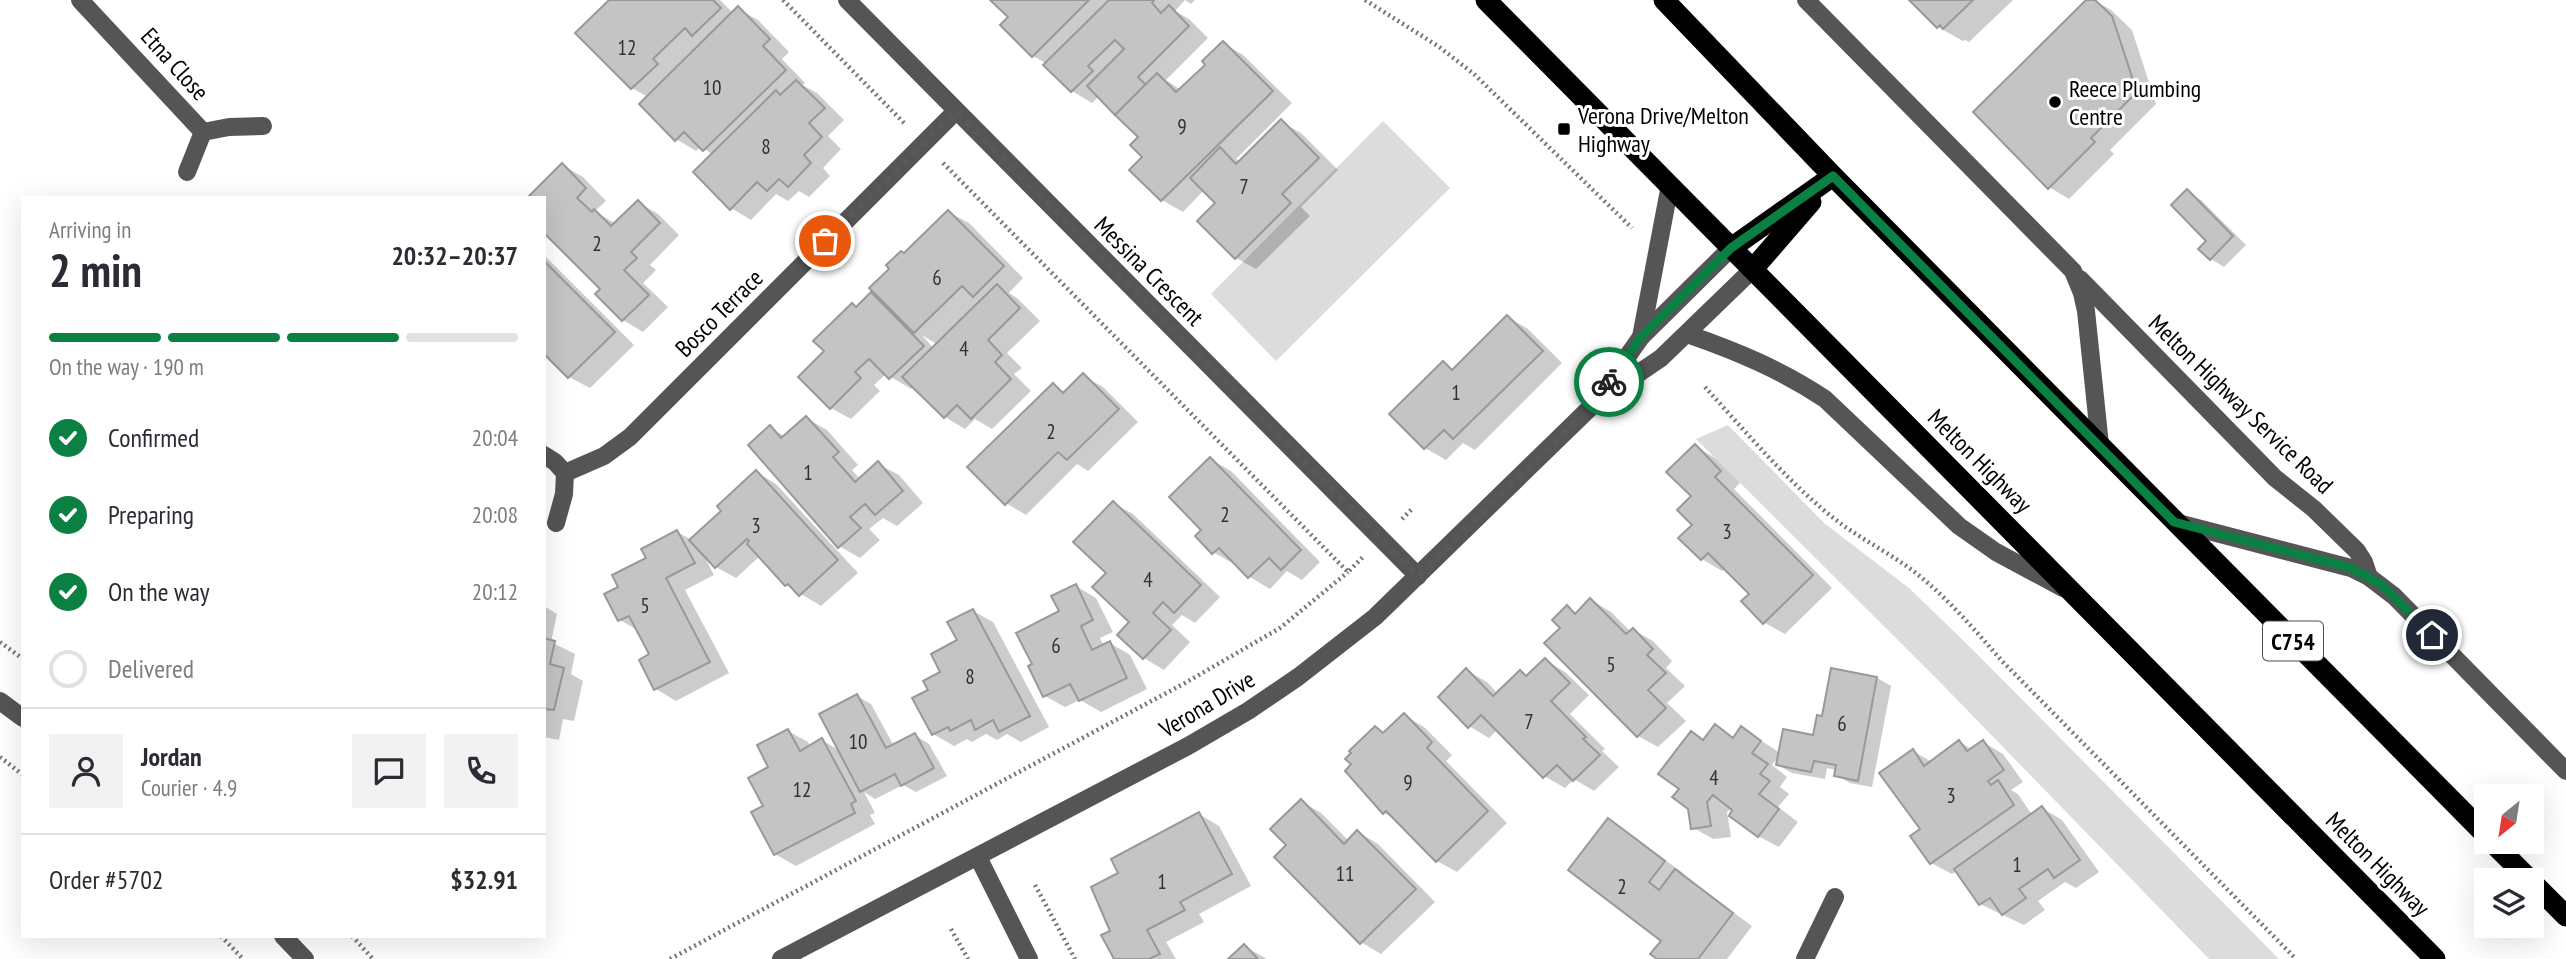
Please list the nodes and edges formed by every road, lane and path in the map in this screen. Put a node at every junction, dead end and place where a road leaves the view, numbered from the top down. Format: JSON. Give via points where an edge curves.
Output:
{"nodes":[{"id":1,"x":80,"y":0,"type":"edge"},
{"id":2,"x":783,"y":0,"type":"edge"},
{"id":3,"x":847,"y":0,"type":"edge"},
{"id":4,"x":1365,"y":0,"type":"edge"},
{"id":5,"x":1486,"y":0,"type":"edge"},
{"id":6,"x":1664,"y":0,"type":"edge"},
{"id":7,"x":1806,"y":0,"type":"edge"},
{"id":8,"x":956,"y":111,"type":"junction"},
{"id":9,"x":263,"y":126,"type":"dead end"},
{"id":10,"x":203,"y":132,"type":"junction"},
{"id":11,"x":923,"y":143,"type":"junction"},
{"id":12,"x":187,"y":172,"type":"dead end"},
{"id":13,"x":1833,"y":176,"type":"junction"},
{"id":14,"x":1670,"y":185,"type":"junction"},
{"id":15,"x":1637,"y":237,"type":"dead end"},
{"id":16,"x":1731,"y":248,"type":"junction"},
{"id":17,"x":1753,"y":269,"type":"junction"},
{"id":18,"x":2073,"y":271,"type":"junction"},
{"id":19,"x":1687,"y":334,"type":"junction"},
{"id":20,"x":1641,"y":337,"type":"junction"},
{"id":21,"x":1706,"y":387,"type":"dead end"},
{"id":22,"x":1595,"y":403,"type":"junction"},
{"id":23,"x":2100,"y":445,"type":"junction"},
{"id":24,"x":546,"y":456,"type":"edge"},
{"id":25,"x":565,"y":473,"type":"junction"},
{"id":26,"x":1413,"y":508,"type":"dead end"},
{"id":27,"x":2174,"y":522,"type":"junction"},
{"id":28,"x":556,"y":523,"type":"dead end"},
{"id":29,"x":1381,"y":540,"type":"junction"},
{"id":30,"x":1348,"y":572,"type":"junction"},
{"id":31,"x":1418,"y":576,"type":"junction"},
{"id":32,"x":2369,"y":576,"type":"junction"},
{"id":33,"x":2075,"y":595,"type":"junction"},
{"id":34,"x":0,"y":642,"type":"edge"},
{"id":35,"x":21,"y":658,"type":"edge"},
{"id":36,"x":0,"y":701,"type":"edge"},
{"id":37,"x":21,"y":717,"type":"edge"},
{"id":38,"x":0,"y":757,"type":"edge"},
{"id":39,"x":2566,"y":771,"type":"edge"},
{"id":40,"x":21,"y":773,"type":"edge"},
{"id":41,"x":2474,"y":823,"type":"edge"},
{"id":42,"x":2504,"y":854,"type":"edge"},
{"id":43,"x":978,"y":857,"type":"junction"},
{"id":44,"x":2518,"y":868,"type":"edge"},
{"id":45,"x":1035,"y":884,"type":"dead end"},
{"id":46,"x":2544,"y":894,"type":"edge"},
{"id":47,"x":1835,"y":897,"type":"dead end"},
{"id":48,"x":2566,"y":916,"type":"edge"},
{"id":49,"x":951,"y":929,"type":"dead end"},
{"id":50,"x":223,"y":938,"type":"edge"},
{"id":51,"x":286,"y":938,"type":"edge"},
{"id":52,"x":354,"y":938,"type":"edge"},
{"id":53,"x":243,"y":959,"type":"edge"},
{"id":54,"x":305,"y":959,"type":"edge"},
{"id":55,"x":373,"y":959,"type":"edge"},
{"id":56,"x":670,"y":959,"type":"edge"},
{"id":57,"x":781,"y":959,"type":"edge"},
{"id":58,"x":968,"y":959,"type":"edge"},
{"id":59,"x":1029,"y":959,"type":"edge"},
{"id":60,"x":1075,"y":959,"type":"edge"},
{"id":61,"x":1805,"y":959,"type":"edge"},
{"id":62,"x":2296,"y":959,"type":"edge"},
{"id":63,"x":2435,"y":959,"type":"edge"}],
"edges":[{"from":1,"to":10,"type":"street","name":"Etna Close"},
{"from":2,"to":11,"type":"path"},
{"from":3,"to":8,"type":"street","name":"Messina Crescent"},
{"from":4,"to":15,"type":"path","via":[[1474,74],[1618,212]]},
{"from":5,"to":14,"type":"highway","name":"Melton Highway"},
{"from":6,"to":13,"type":"highway","number":"C754"},
{"from":7,"to":18,"type":"street","name":"Melton Highway Service Road"},
{"from":8,"to":11,"type":"street","name":"Bosco Terrace"},
{"from":8,"to":29,"type":"street","name":"Messina Crescent"},
{"from":9,"to":10,"type":"street","name":"Etna Close"},
{"from":10,"to":12,"type":"street","name":"Etna Close"},
{"from":11,"to":25,"type":"street","name":"Bosco Terrace","via":[[629,438],[604,456]]},
{"from":11,"to":30,"type":"path"},
{"from":13,"to":16,"type":"highway"},
{"from":13,"to":17,"type":"highway"},
{"from":13,"to":23,"type":"highway","number":"C754"},
{"from":14,"to":16,"type":"highway","name":"Melton Highway"},
{"from":14,"to":20,"type":"street"},
{"from":16,"to":17,"type":"highway","name":"Melton Highway"},
{"from":16,"to":20,"type":"street","name":"Verona Drive"},
{"from":17,"to":19,"type":"street","name":"Verona Drive"},
{"from":17,"to":33,"type":"highway","name":"Melton Highway"},
{"from":18,"to":23,"type":"street","name":"Melton Highway Service Road","via":[[2086,311]]},
{"from":18,"to":32,"type":"street","name":"Melton Highway Service Road","via":[[2275,478],[2357,551]]},
{"from":19,"to":22,"type":"street","name":"Verona Drive","via":[[1661,358]]},
{"from":19,"to":33,"type":"street","via":[[1800,382],[1825,399],[1967,533]]},
{"from":20,"to":22,"type":"street","name":"Verona Drive"},
{"from":21,"to":62,"type":"path","via":[[1812,499],[1936,591]]},
{"from":22,"to":31,"type":"street","name":"Verona Drive"},
{"from":23,"to":27,"type":"highway","number":"C754"},
{"from":24,"to":25,"type":"street"},
{"from":25,"to":28,"type":"street"},
{"from":26,"to":29,"type":"path"},
{"from":27,"to":32,"type":"street","name":"Melton Highway Service Road"},
{"from":27,"to":41,"type":"highway","number":"C754"},
{"from":29,"to":30,"type":"path"},
{"from":29,"to":31,"type":"street","name":"Messina Crescent"},
{"from":30,"to":56,"type":"path","via":[[1280,628],[1185,683]]},
{"from":31,"to":43,"type":"street","name":"Verona Drive","via":[[1337,648],[1248,711]]},
{"from":32,"to":39,"type":"street","name":"Melton Highway Service Road"},
{"from":33,"to":63,"type":"highway","name":"Melton Highway"},
{"from":34,"to":35,"type":"path"},
{"from":36,"to":37,"type":"street"},
{"from":38,"to":40,"type":"path"},
{"from":42,"to":44,"type":"highway"},
{"from":43,"to":57,"type":"street","name":"Verona Drive"},
{"from":43,"to":59,"type":"street"},
{"from":45,"to":60,"type":"path"},
{"from":46,"to":48,"type":"highway"},
{"from":47,"to":61,"type":"street"},
{"from":49,"to":58,"type":"path"},
{"from":50,"to":53,"type":"path"},
{"from":51,"to":54,"type":"street"},
{"from":52,"to":55,"type":"path"}]}
